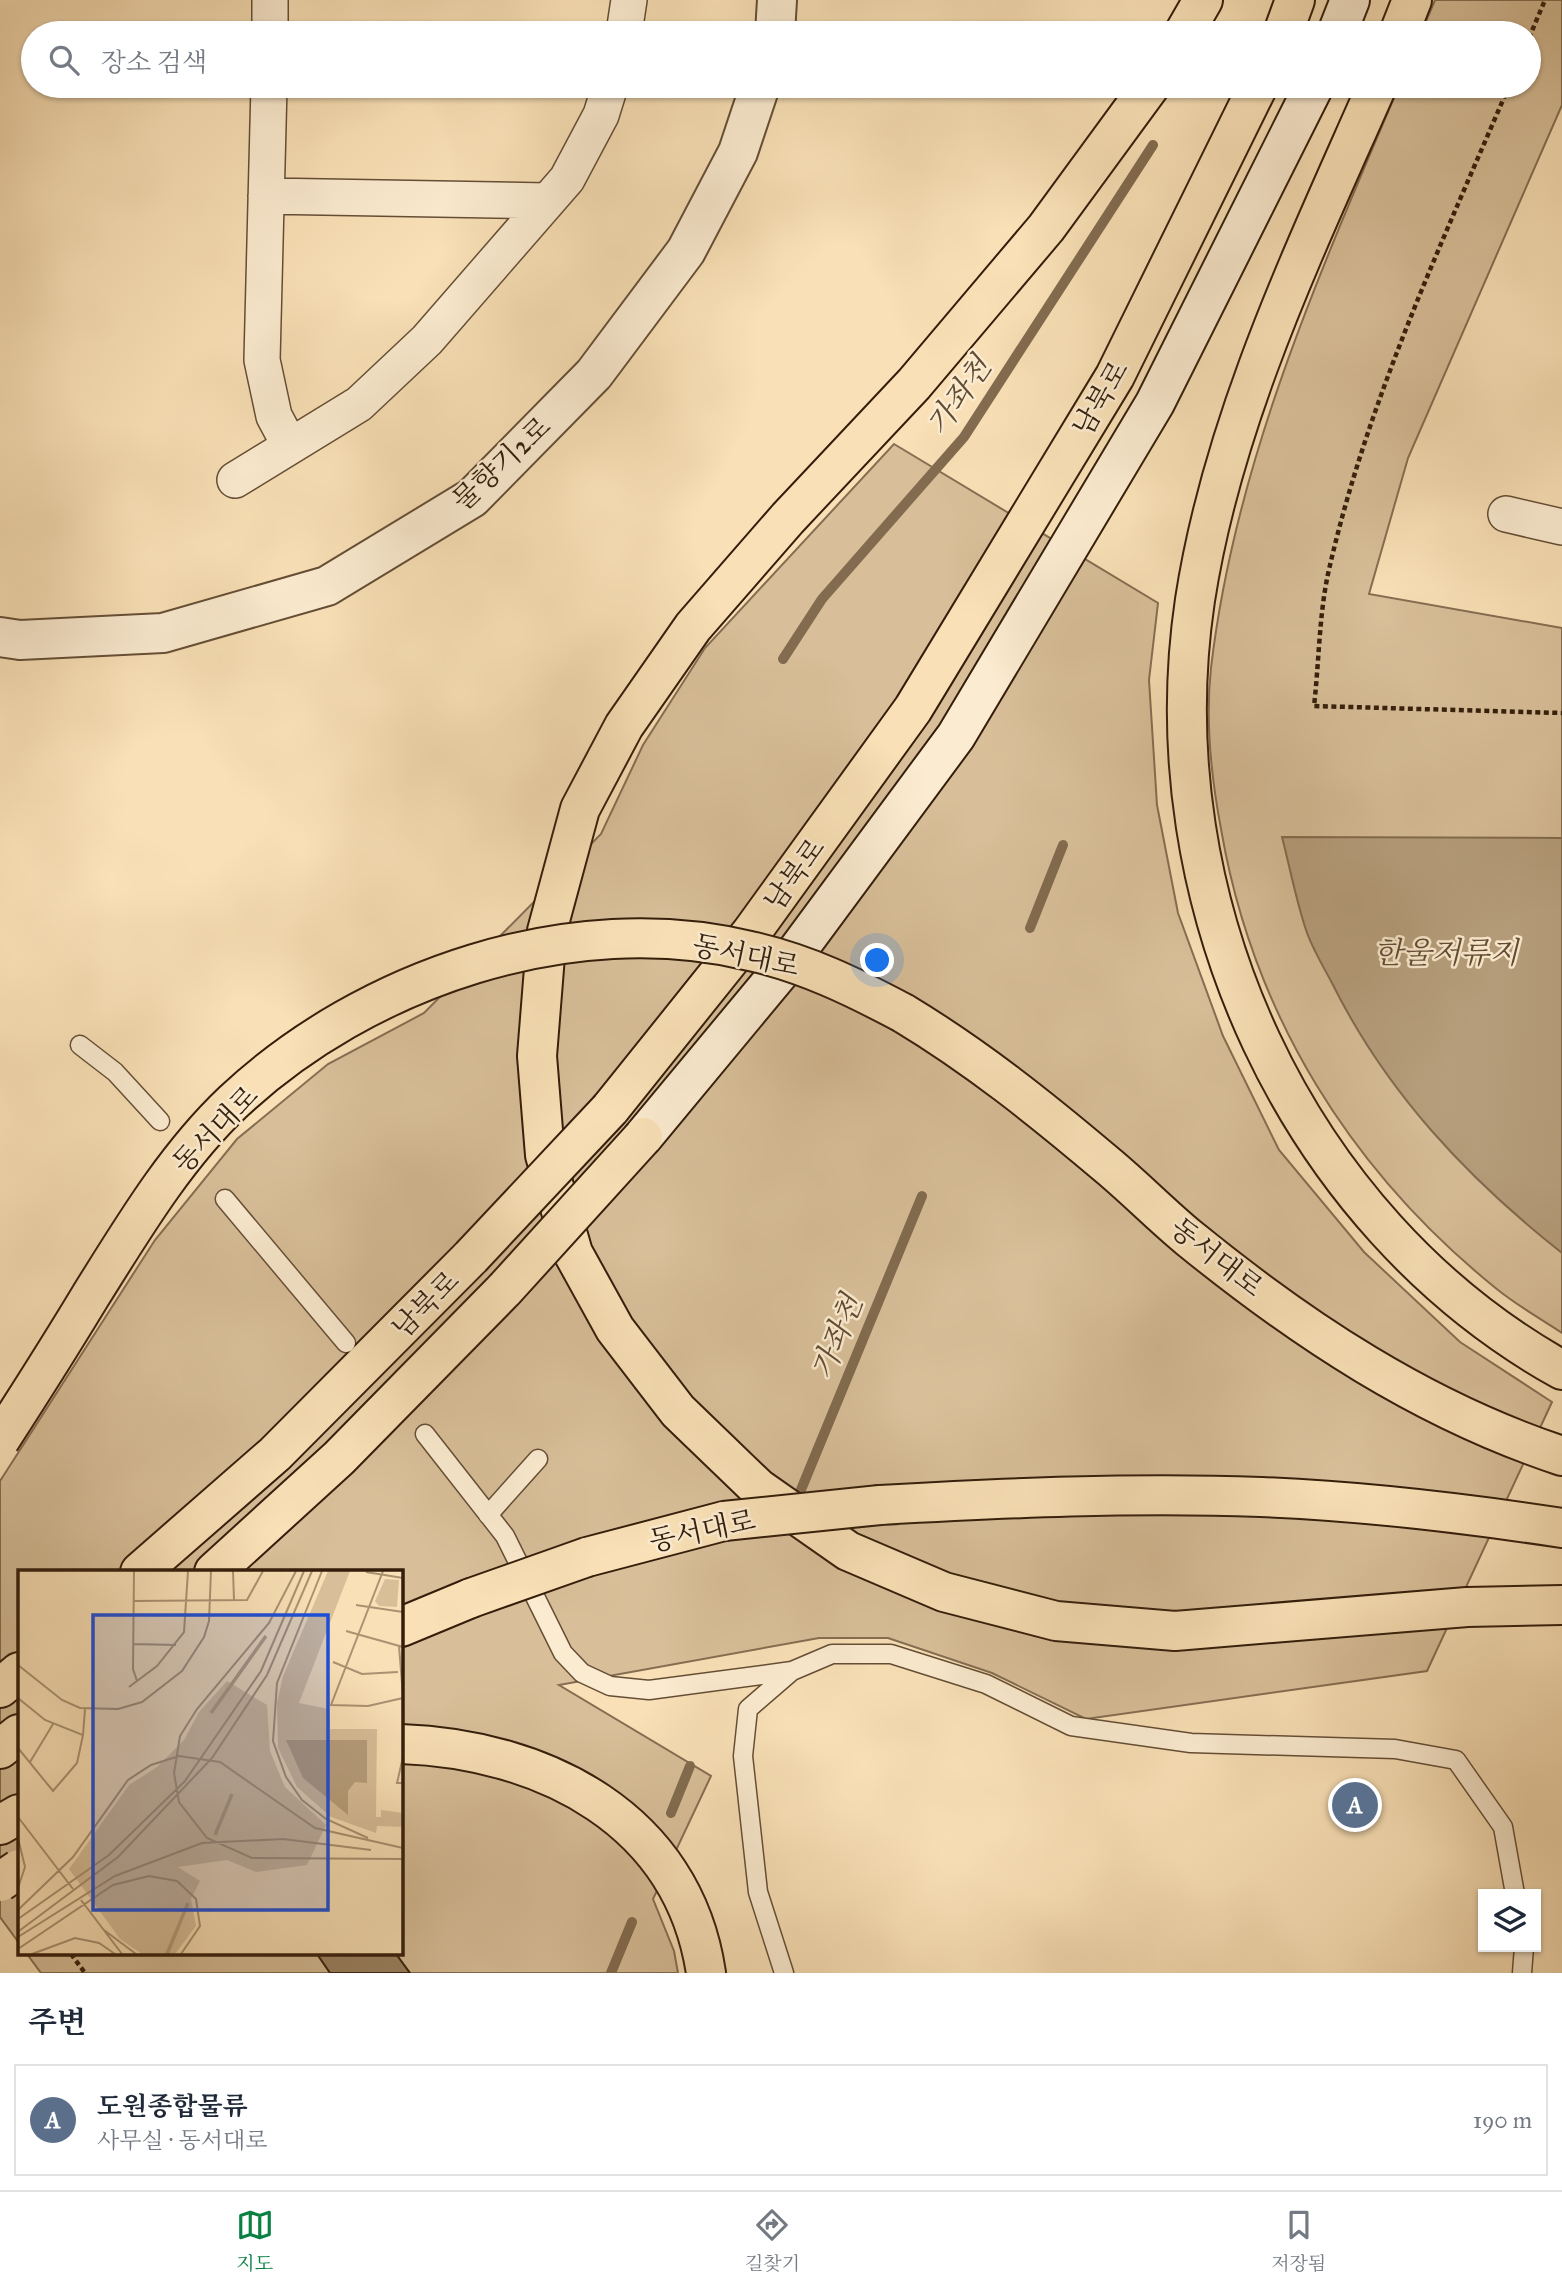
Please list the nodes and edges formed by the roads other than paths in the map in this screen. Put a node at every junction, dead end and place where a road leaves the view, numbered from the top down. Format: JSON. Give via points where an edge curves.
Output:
{"nodes":[{"id":1,"x":270,"y":0,"type":"edge"},
{"id":2,"x":629,"y":0,"type":"edge"},
{"id":3,"x":777,"y":0,"type":"edge"},
{"id":4,"x":1203,"y":0,"type":"edge"},
{"id":5,"x":1295,"y":0,"type":"edge"},
{"id":6,"x":1350,"y":0,"type":"edge"},
{"id":7,"x":1412,"y":0,"type":"edge"},
{"id":8,"x":270,"y":21,"type":"edge"},
{"id":9,"x":626,"y":21,"type":"edge"},
{"id":10,"x":776,"y":21,"type":"edge"},
{"id":11,"x":1191,"y":21,"type":"edge"},
{"id":12,"x":1287,"y":21,"type":"edge"},
{"id":13,"x":1342,"y":21,"type":"edge"},
{"id":14,"x":1404,"y":21,"type":"edge"},
{"id":15,"x":269,"y":98,"type":"edge"},
{"id":16,"x":606,"y":98,"type":"edge"},
{"id":17,"x":756,"y":98,"type":"edge"},
{"id":18,"x":1141,"y":98,"type":"edge"},
{"id":19,"x":1252,"y":98,"type":"edge"},
{"id":20,"x":1308,"y":98,"type":"edge"},
{"id":21,"x":1372,"y":98,"type":"edge"},
{"id":22,"x":266,"y":195,"type":"junction"},
{"id":23,"x":548,"y":201,"type":"junction"},
{"id":24,"x":290,"y":446,"type":"junction"},
{"id":25,"x":235,"y":480,"type":"dead end"},
{"id":26,"x":1506,"y":514,"type":"dead end"},
{"id":27,"x":1562,"y":527,"type":"edge"},
{"id":28,"x":0,"y":637,"type":"edge"},
{"id":29,"x":80,"y":1045,"type":"dead end"},
{"id":30,"x":160,"y":1121,"type":"dead end"},
{"id":31,"x":225,"y":1199,"type":"dead end"},
{"id":32,"x":346,"y":1343,"type":"dead end"},
{"id":33,"x":1562,"y":1370,"type":"edge"},
{"id":34,"x":425,"y":1434,"type":"dead end"},
{"id":35,"x":0,"y":1440,"type":"edge"},
{"id":36,"x":1562,"y":1455,"type":"edge"},
{"id":37,"x":538,"y":1459,"type":"dead end"},
{"id":38,"x":488,"y":1515,"type":"junction"},
{"id":39,"x":1562,"y":1528,"type":"edge"},
{"id":40,"x":142,"y":1570,"type":"edge"},
{"id":41,"x":216,"y":1570,"type":"edge"},
{"id":42,"x":1562,"y":1605,"type":"edge"},
{"id":43,"x":402,"y":1627,"type":"edge"},
{"id":44,"x":792,"y":1671,"type":"junction"},
{"id":45,"x":18,"y":1673,"type":"edge"},
{"id":46,"x":0,"y":1688,"type":"edge"},
{"id":47,"x":18,"y":1735,"type":"edge"},
{"id":48,"x":402,"y":1744,"type":"edge"},
{"id":49,"x":0,"y":1749,"type":"edge"},
{"id":50,"x":18,"y":1870,"type":"edge"},
{"id":51,"x":0,"y":1882,"type":"edge"},
{"id":52,"x":1513,"y":1889,"type":"edge"},
{"id":53,"x":1524,"y":1952,"type":"edge"},
{"id":54,"x":706,"y":1973,"type":"edge"},
{"id":55,"x":784,"y":1973,"type":"edge"},
{"id":56,"x":1522,"y":1973,"type":"edge"}],
"edges":[{"from":1,"to":8,"type":"street"},
{"from":2,"to":9,"type":"street"},
{"from":3,"to":10,"type":"main road"},
{"from":4,"to":11,"type":"main road"},
{"from":5,"to":12,"type":"main road"},
{"from":6,"to":13,"type":"main road"},
{"from":7,"to":14,"type":"main road"},
{"from":15,"to":22,"type":"street"},
{"from":16,"to":23,"type":"street","via":[[568,179]]},
{"from":17,"to":28,"type":"main road","name":"물향기2로","via":[[738,152],[686,251],[594,374],[472,498],[327,586],[163,633]]},
{"from":18,"to":42,"type":"main road","via":[[1046,228],[914,384],[693,627],[624,726],[580,809],[547,931],[537,1056],[545,1155],[573,1253],[615,1329],[677,1411],[758,1488],[848,1551],[944,1592],[1056,1621],[1175,1631],[1467,1607]]},
{"from":19,"to":40,"type":"main road","name":"남북로","bridge":true,"via":[[1115,376],[913,709],[751,933],[610,1109],[471,1257],[275,1454]]},
{"from":20,"to":41,"type":"main road","name":"남북로","bridge":true,"via":[[1155,403],[956,736],[794,955],[643,1137],[505,1289],[339,1458]]},
{"from":21,"to":33,"type":"main road","via":[[1276,316],[1228,458],[1208,535],[1195,602],[1187,687],[1197,840],[1231,971],[1283,1086],[1311,1135],[1391,1237],[1439,1282]]},
{"from":22,"to":23,"type":"street"},
{"from":22,"to":24,"type":"street","via":[[262,360],[274,416]]},
{"from":23,"to":24,"type":"street","via":[[427,340],[359,404]]},
{"from":24,"to":25,"type":"street"},
{"from":26,"to":27,"type":"street"},
{"from":29,"to":30,"type":"lane","via":[[115,1072]]},
{"from":31,"to":32,"type":"lane"},
{"from":34,"to":38,"type":"lane"},
{"from":35,"to":36,"type":"main road","name":"동서대로","bridge":true,"via":[[131,1229],[233,1102],[307,1044],[381,1002],[450,972],[509,953],[629,938],[749,950],[847,983],[903,1013],[1006,1082],[1189,1238],[1363,1365],[1429,1402]]},
{"from":37,"to":38,"type":"lane"},
{"from":38,"to":44,"type":"lane","via":[[520,1564],[563,1653],[582,1673],[610,1686],[649,1689]]},
{"from":39,"to":43,"type":"main road","name":"동서대로","bridge":true,"via":[[1394,1507],[1263,1497],[1125,1495],[880,1505],[724,1521],[587,1557]]},
{"from":44,"to":52,"type":"lane","via":[[832,1654],[891,1654],[986,1684],[1071,1726],[1192,1742],[1395,1749],[1456,1760],[1503,1827]]},
{"from":44,"to":55,"type":"lane","via":[[748,1709],[743,1756],[758,1892]]},
{"from":45,"to":46,"type":"main road"},
{"from":47,"to":49,"type":"main road"},
{"from":48,"to":54,"type":"main road","via":[[441,1745],[501,1759],[559,1779],[612,1809],[651,1847],[682,1895],[702,1948]]},
{"from":50,"to":51,"type":"main road","bridge":true},
{"from":53,"to":56,"type":"lane"}]}
